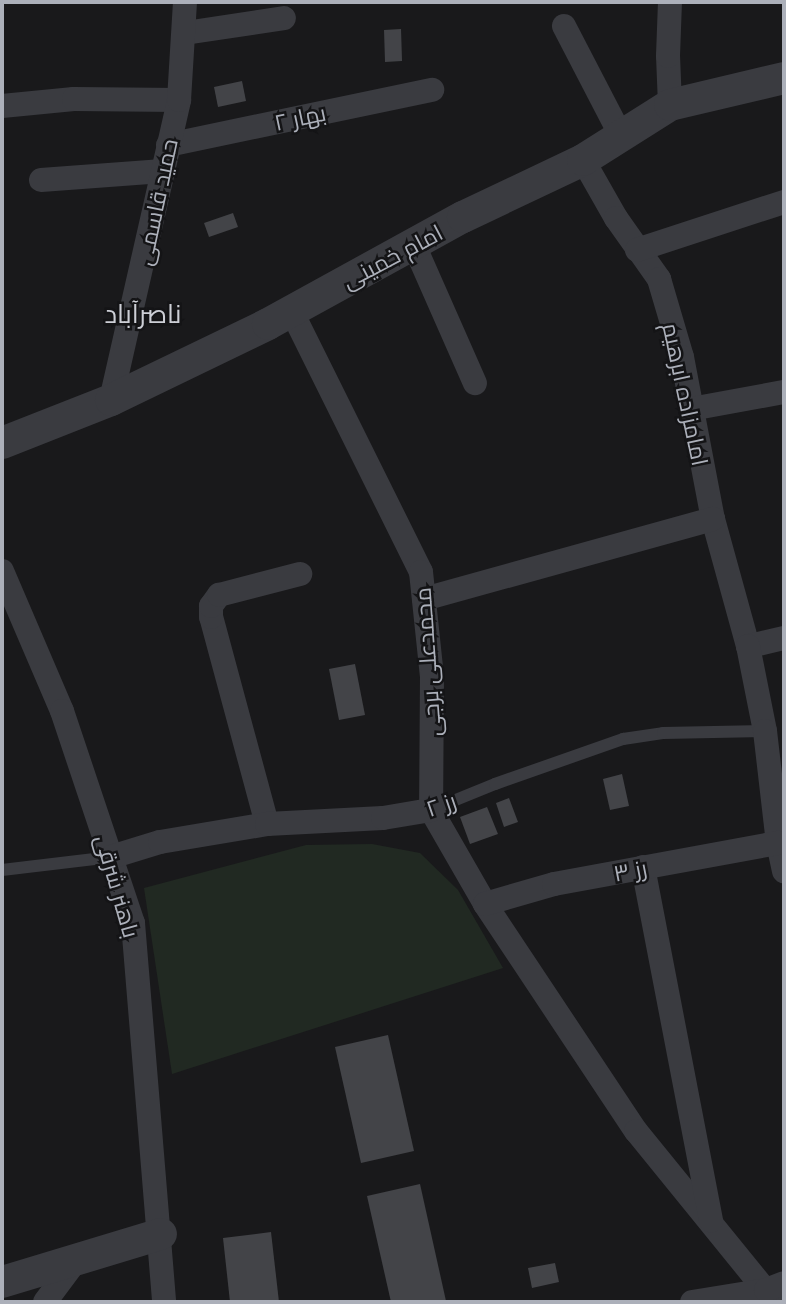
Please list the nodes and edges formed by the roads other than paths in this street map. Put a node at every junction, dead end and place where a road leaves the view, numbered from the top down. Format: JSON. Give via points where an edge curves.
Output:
{"nodes":[{"id":1,"x":185,"y":2,"type":"edge"},
{"id":2,"x":670,"y":2,"type":"edge"},
{"id":3,"x":284,"y":18,"type":"dead end"},
{"id":4,"x":564,"y":26,"type":"dead end"},
{"id":5,"x":185,"y":33,"type":"junction"},
{"id":6,"x":784,"y":78,"type":"edge"},
{"id":7,"x":432,"y":90,"type":"dead end"},
{"id":8,"x":179,"y":100,"type":"junction"},
{"id":9,"x":670,"y":105,"type":"junction"},
{"id":10,"x":2,"y":106,"type":"edge"},
{"id":11,"x":621,"y":136,"type":"junction"},
{"id":12,"x":168,"y":145,"type":"junction"},
{"id":13,"x":583,"y":160,"type":"junction"},
{"id":14,"x":163,"y":171,"type":"junction"},
{"id":15,"x":41,"y":180,"type":"dead end"},
{"id":16,"x":784,"y":202,"type":"edge"},
{"id":17,"x":414,"y":245,"type":"junction"},
{"id":18,"x":637,"y":250,"type":"junction"},
{"id":19,"x":291,"y":310,"type":"junction"},
{"id":20,"x":475,"y":383,"type":"dead end"},
{"id":21,"x":784,"y":392,"type":"edge"},
{"id":22,"x":111,"y":400,"type":"junction"},
{"id":23,"x":691,"y":410,"type":"junction"},
{"id":24,"x":2,"y":443,"type":"edge"},
{"id":25,"x":713,"y":519,"type":"junction"},
{"id":26,"x":2,"y":570,"type":"edge"},
{"id":27,"x":300,"y":574,"type":"dead end"},
{"id":28,"x":424,"y":599,"type":"junction"},
{"id":29,"x":11,"y":613,"type":"edge"},
{"id":30,"x":784,"y":638,"type":"edge"},
{"id":31,"x":748,"y":646,"type":"junction"},
{"id":32,"x":765,"y":731,"type":"junction"},
{"id":33,"x":431,"y":810,"type":"junction"},
{"id":34,"x":267,"y":824,"type":"junction"},
{"id":35,"x":778,"y":843,"type":"junction"},
{"id":36,"x":111,"y":857,"type":"junction"},
{"id":37,"x":643,"y":867,"type":"junction"},
{"id":38,"x":2,"y":870,"type":"edge"},
{"id":39,"x":784,"y":871,"type":"edge"},
{"id":40,"x":485,"y":904,"type":"junction"},
{"id":41,"x":712,"y":1223,"type":"junction"},
{"id":42,"x":161,"y":1234,"type":"junction"},
{"id":43,"x":77,"y":1259,"type":"junction"},
{"id":44,"x":2,"y":1282,"type":"edge"},
{"id":45,"x":768,"y":1294,"type":"edge"},
{"id":46,"x":45,"y":1302,"type":"edge"},
{"id":47,"x":164,"y":1302,"type":"edge"},
{"id":48,"x":692,"y":1302,"type":"edge"}],
"edges":[{"from":1,"to":5,"type":"street","name":"حمید قاسمی"},
{"from":2,"to":9,"type":"street"},
{"from":3,"to":5,"type":"street"},
{"from":4,"to":11,"type":"street"},
{"from":5,"to":8,"type":"street","name":"حمید قاسمی"},
{"from":6,"to":9,"type":"street","name":"امام خمینی"},
{"from":7,"to":12,"type":"street","name":"بهار ۲"},
{"from":8,"to":10,"type":"street","via":[[74,99]]},
{"from":8,"to":12,"type":"street","name":"حمید قاسمی"},
{"from":9,"to":11,"type":"street","name":"امام خمینی"},
{"from":11,"to":13,"type":"street","name":"امام خمینی"},
{"from":12,"to":14,"type":"street","name":"حمید قاسمی"},
{"from":13,"to":17,"type":"street","name":"امام خمینی"},
{"from":13,"to":18,"type":"street","name":"امامزاده ابرهیم"},
{"from":14,"to":15,"type":"street"},
{"from":14,"to":22,"type":"street","name":"حمید قاسمی"},
{"from":16,"to":18,"type":"street"},
{"from":17,"to":19,"type":"street","name":"امام خمینی"},
{"from":17,"to":20,"type":"street"},
{"from":18,"to":23,"type":"street","name":"امامزاده ابرهیم","via":[[659,279],[682,357]]},
{"from":19,"to":22,"type":"street","name":"امام خمینی"},
{"from":19,"to":28,"type":"street","name":"محمدعلی برجی","via":[[399,522],[421,572]]},
{"from":21,"to":23,"type":"street"},
{"from":22,"to":24,"type":"street","name":"امام خمینی"},
{"from":23,"to":25,"type":"street","name":"امامزاده ابرهیم"},
{"from":25,"to":28,"type":"street"},
{"from":25,"to":31,"type":"street","name":"امامزاده ابرهیم"},
{"from":26,"to":29,"type":"street","name":"باهنر شرقی"},
{"from":27,"to":34,"type":"street","via":[[219,594],[211,606]]},
{"from":28,"to":33,"type":"street","name":"محمدعلی برجی","via":[[432,676]]},
{"from":29,"to":36,"type":"street","name":"باهنر شرقی","via":[[62,711]]},
{"from":30,"to":31,"type":"street"},
{"from":31,"to":32,"type":"street","name":"امامزاده ابرهیم"},
{"from":32,"to":33,"type":"lane","name":"رز ۲","via":[[663,733],[623,739]]},
{"from":32,"to":35,"type":"street","name":"امامزاده ابرهیم"},
{"from":33,"to":34,"type":"street","name":"رز ۲","via":[[383,818]]},
{"from":33,"to":40,"type":"street"},
{"from":34,"to":36,"type":"street","name":"رز ۲","via":[[160,842]]},
{"from":35,"to":37,"type":"street","name":"رز ۳"},
{"from":35,"to":39,"type":"street","name":"امامزاده ابرهیم"},
{"from":36,"to":38,"type":"lane"},
{"from":36,"to":42,"type":"street","name":"باهنر شرقی","via":[[133,923]]},
{"from":37,"to":40,"type":"street","name":"رز ۳","via":[[554,884]]},
{"from":37,"to":41,"type":"street"},
{"from":40,"to":41,"type":"street","via":[[636,1131]]},
{"from":41,"to":45,"type":"street"},
{"from":42,"to":43,"type":"street"},
{"from":42,"to":47,"type":"street","name":"باهنر شرقی"},
{"from":43,"to":44,"type":"street"},
{"from":43,"to":46,"type":"street"},
{"from":45,"to":48,"type":"street"}]}
